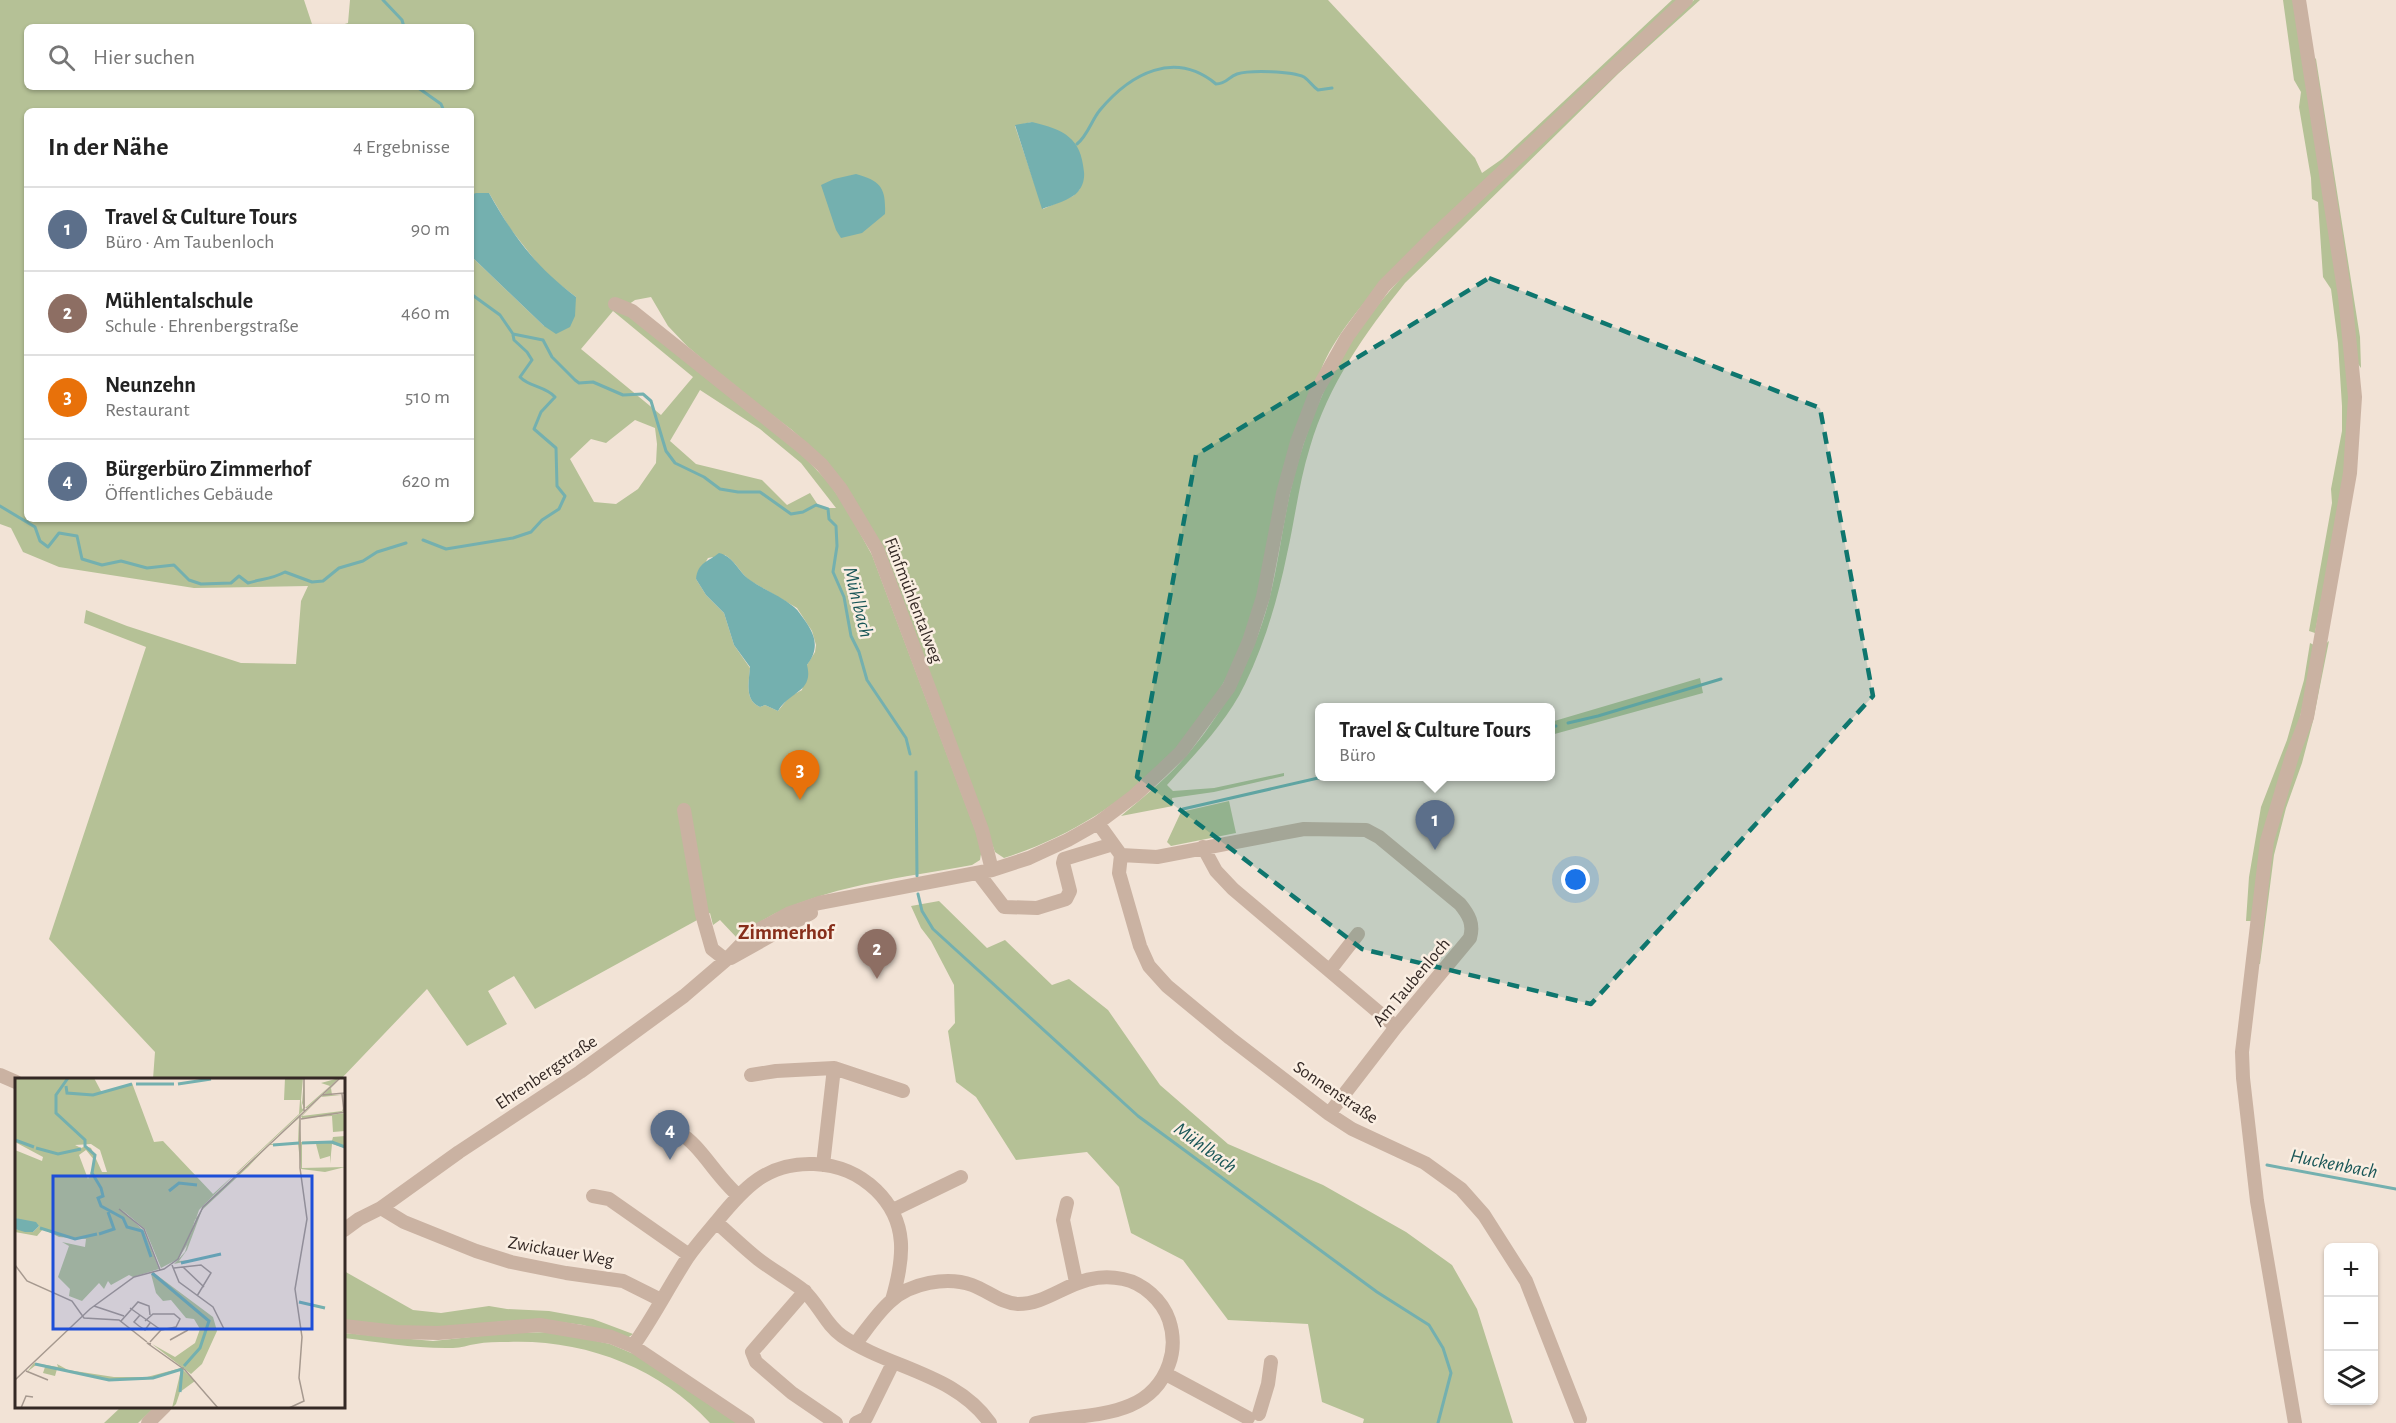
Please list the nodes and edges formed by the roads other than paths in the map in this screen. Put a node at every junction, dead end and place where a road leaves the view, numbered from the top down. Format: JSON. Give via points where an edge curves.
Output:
{"nodes":[{"id":1,"x":1686,"y":0,"type":"edge"},
{"id":2,"x":2299,"y":0,"type":"edge"},
{"id":3,"x":615,"y":304,"type":"dead end"},
{"id":4,"x":684,"y":810,"type":"dead end"},
{"id":5,"x":1098,"y":823,"type":"junction"},
{"id":6,"x":1203,"y":847,"type":"junction"},
{"id":7,"x":1117,"y":849,"type":"junction"},
{"id":8,"x":985,"y":872,"type":"junction"},
{"id":9,"x":1358,"y":934,"type":"dead end"},
{"id":10,"x":726,"y":960,"type":"junction"},
{"id":11,"x":1330,"y":970,"type":"junction"},
{"id":12,"x":1396,"y":1027,"type":"junction"},
{"id":13,"x":834,"y":1068,"type":"junction"},
{"id":14,"x":0,"y":1075,"type":"edge"},
{"id":15,"x":751,"y":1075,"type":"dead end"},
{"id":16,"x":15,"y":1082,"type":"edge"},
{"id":17,"x":903,"y":1091,"type":"dead end"},
{"id":18,"x":1329,"y":1114,"type":"junction"},
{"id":19,"x":679,"y":1133,"type":"dead end"},
{"id":20,"x":823,"y":1164,"type":"junction"},
{"id":21,"x":961,"y":1177,"type":"dead end"},
{"id":22,"x":738,"y":1195,"type":"junction"},
{"id":23,"x":593,"y":1196,"type":"dead end"},
{"id":24,"x":1067,"y":1203,"type":"dead end"},
{"id":25,"x":381,"y":1208,"type":"junction"},
{"id":26,"x":893,"y":1210,"type":"junction"},
{"id":27,"x":716,"y":1222,"type":"junction"},
{"id":28,"x":345,"y":1229,"type":"edge"},
{"id":29,"x":689,"y":1255,"type":"junction"},
{"id":30,"x":901,"y":1267,"type":"junction"},
{"id":31,"x":927,"y":1281,"type":"junction"},
{"id":32,"x":1076,"y":1282,"type":"junction"},
{"id":33,"x":804,"y":1291,"type":"junction"},
{"id":34,"x":661,"y":1300,"type":"junction"},
{"id":35,"x":891,"y":1300,"type":"junction"},
{"id":36,"x":345,"y":1326,"type":"edge"},
{"id":37,"x":856,"y":1343,"type":"junction"},
{"id":38,"x":633,"y":1346,"type":"junction"},
{"id":39,"x":1271,"y":1362,"type":"dead end"},
{"id":40,"x":893,"y":1363,"type":"junction"},
{"id":41,"x":1166,"y":1374,"type":"junction"},
{"id":42,"x":164,"y":1408,"type":"edge"},
{"id":43,"x":1580,"y":1419,"type":"dead end"},
{"id":44,"x":1254,"y":1420,"type":"edge"},
{"id":45,"x":1057,"y":1421,"type":"edge"},
{"id":46,"x":148,"y":1423,"type":"edge"},
{"id":47,"x":748,"y":1423,"type":"edge"},
{"id":48,"x":836,"y":1423,"type":"edge"},
{"id":49,"x":856,"y":1423,"type":"edge"},
{"id":50,"x":990,"y":1423,"type":"edge"},
{"id":51,"x":1036,"y":1423,"type":"edge"},
{"id":52,"x":2295,"y":1423,"type":"edge"}],
"edges":[{"from":1,"to":5,"type":"street","name":"Ehrenbergstraße","via":[[1436,234],[1384,286],[1347,337],[1316,392],[1297,442],[1263,597],[1229,687],[1181,752]]},
{"from":2,"to":52,"type":"street","via":[[2345,296],[2355,397],[2350,473],[2307,717],[2267,841],[2242,1052],[2253,1173]]},
{"from":3,"to":8,"type":"street","name":"Fünfmühlentalweg","via":[[648,322],[769,419],[822,465],[841,489],[877,549],[982,830]]},
{"from":4,"to":10,"type":"street","via":[[702,914],[712,948]]},
{"from":5,"to":7,"type":"street"},
{"from":5,"to":8,"type":"street","name":"Ehrenbergstraße","via":[[1029,858]]},
{"from":6,"to":7,"type":"street","name":"Am Taubenloch","via":[[1157,857]]},
{"from":6,"to":11,"type":"street","via":[[1216,871],[1233,889]]},
{"from":6,"to":12,"type":"street","name":"Am Taubenloch","via":[[1304,829],[1366,830],[1460,904],[1473,928],[1470,938]]},
{"from":7,"to":8,"type":"street","via":[[1064,860],[1070,891],[1066,899],[1037,908],[1004,906]]},
{"from":7,"to":18,"type":"street","name":"Sonnenstraße","via":[[1119,873],[1149,966],[1230,1038]]},
{"from":8,"to":10,"type":"street","name":"Ehrenbergstraße","via":[[819,903],[751,934]]},
{"from":9,"to":11,"type":"street"},
{"from":10,"to":25,"type":"street","name":"Ehrenbergstraße","via":[[580,1072]]},
{"from":11,"to":12,"type":"street"},
{"from":12,"to":18,"type":"street","name":"Am Taubenloch"},
{"from":13,"to":15,"type":"street"},
{"from":13,"to":17,"type":"street"},
{"from":13,"to":20,"type":"street"},
{"from":14,"to":16,"type":"street"},
{"from":18,"to":43,"type":"street","name":"Sonnenstraße","via":[[1425,1163],[1461,1189],[1484,1215],[1526,1281]]},
{"from":19,"to":22,"type":"street","via":[[688,1138]]},
{"from":20,"to":22,"type":"street","via":[[783,1166],[760,1177]]},
{"from":20,"to":26,"type":"street","via":[[860,1176]]},
{"from":21,"to":26,"type":"street"},
{"from":22,"to":27,"type":"street"},
{"from":23,"to":29,"type":"street","via":[[609,1199]]},
{"from":24,"to":32,"type":"street","via":[[1063,1220]]},
{"from":25,"to":28,"type":"street","name":"Ehrenbergstraße"},
{"from":25,"to":34,"type":"street","name":"Zwickauer Weg","via":[[404,1222],[511,1262],[622,1281]]},
{"from":26,"to":30,"type":"street","via":[[900,1235]]},
{"from":27,"to":29,"type":"street"},
{"from":27,"to":33,"type":"street"},
{"from":29,"to":34,"type":"street"},
{"from":30,"to":31,"type":"street","via":[[909,1279]]},
{"from":30,"to":35,"type":"street"},
{"from":31,"to":32,"type":"street","via":[[965,1283],[1017,1304],[1032,1302]]},
{"from":31,"to":35,"type":"street"},
{"from":32,"to":41,"type":"street","via":[[1125,1279],[1143,1287],[1157,1301],[1172,1329],[1172,1354]]},
{"from":33,"to":37,"type":"street","via":[[840,1335]]},
{"from":33,"to":48,"type":"street","via":[[752,1353],[756,1362],[798,1398]]},
{"from":34,"to":38,"type":"street"},
{"from":35,"to":37,"type":"street"},
{"from":36,"to":38,"type":"street","via":[[438,1333],[540,1325],[612,1337]]},
{"from":37,"to":40,"type":"street"},
{"from":38,"to":47,"type":"street"},
{"from":39,"to":44,"type":"street","via":[[1268,1384]]},
{"from":40,"to":49,"type":"street","via":[[867,1418]]},
{"from":40,"to":50,"type":"street","via":[[938,1379],[966,1395]]},
{"from":41,"to":44,"type":"street"},
{"from":41,"to":45,"type":"street","via":[[1155,1389],[1126,1409]]},
{"from":42,"to":46,"type":"street"},
{"from":45,"to":51,"type":"street"}]}
